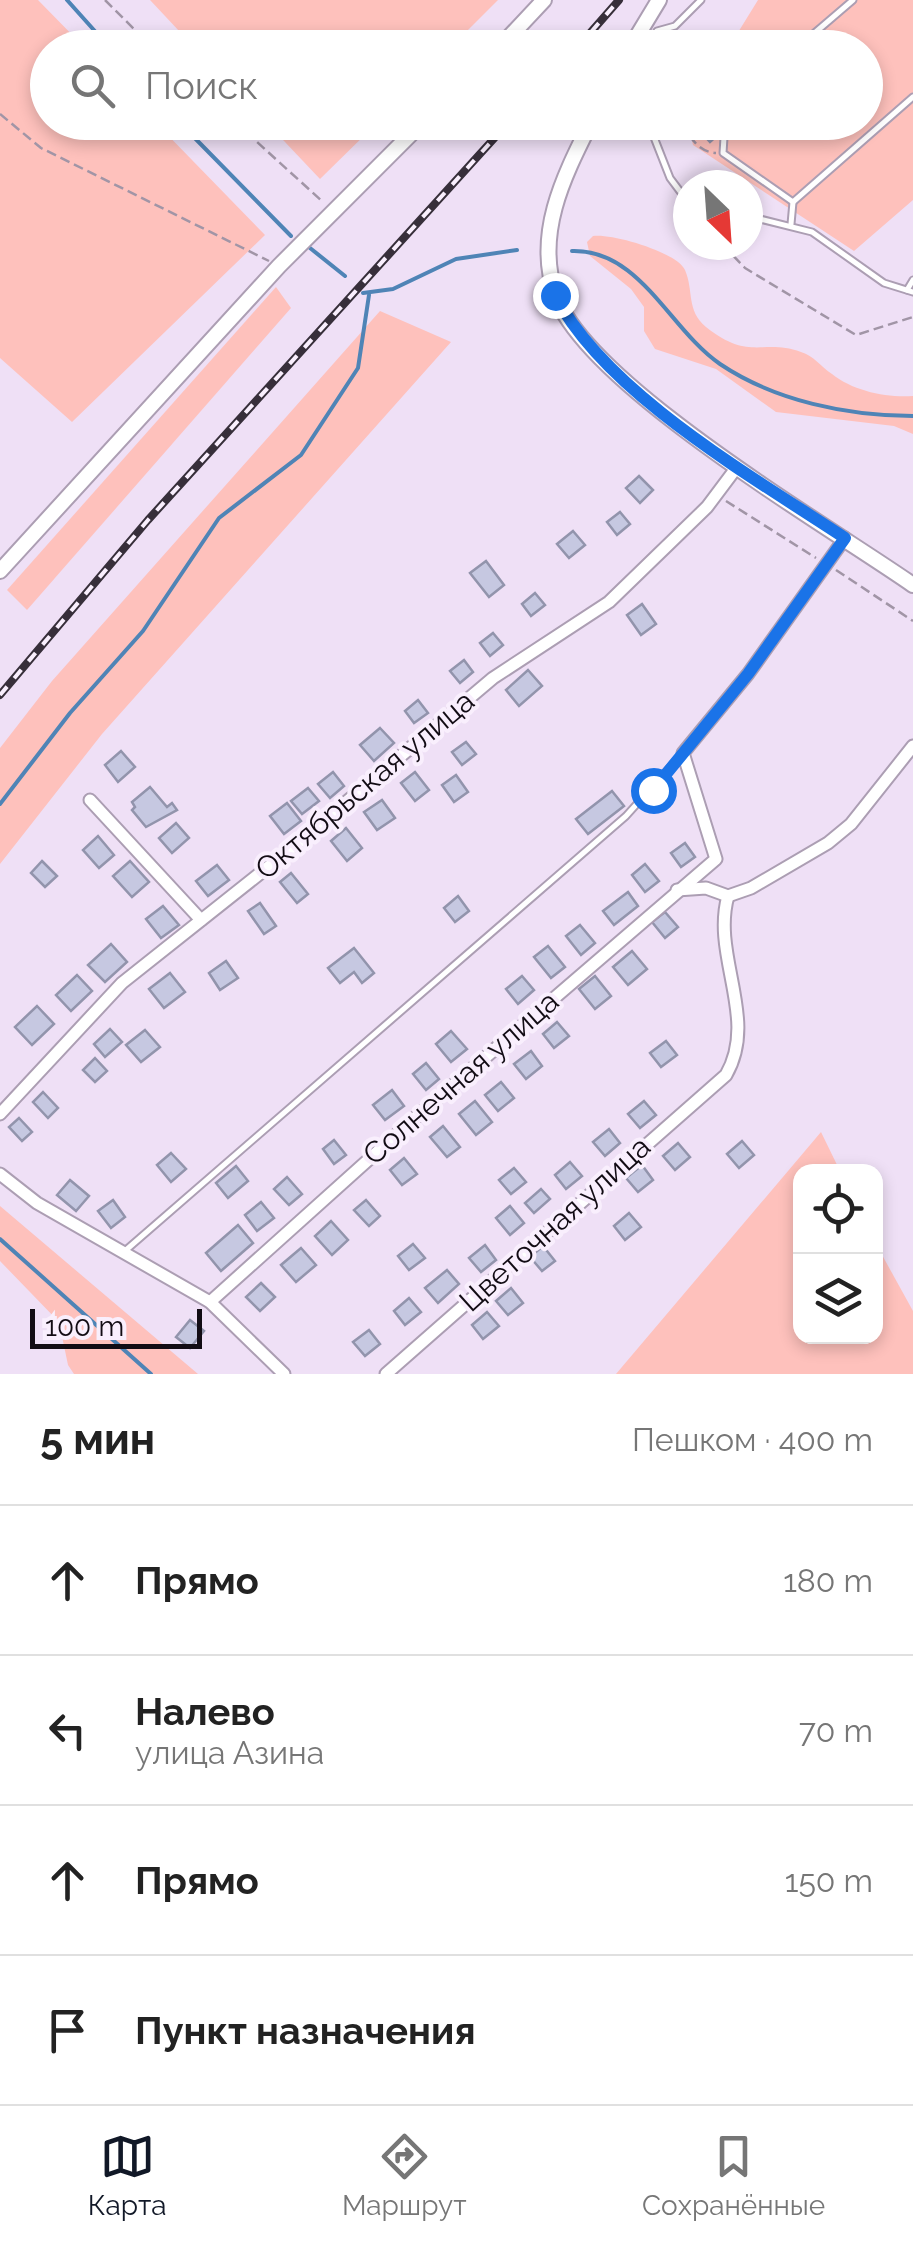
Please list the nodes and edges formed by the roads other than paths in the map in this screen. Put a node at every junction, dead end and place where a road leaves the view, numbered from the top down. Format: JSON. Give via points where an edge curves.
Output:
{"nodes":[{"id":1,"x":544,"y":0,"type":"edge"},
{"id":2,"x":659,"y":0,"type":"edge"},
{"id":3,"x":702,"y":0,"type":"edge"},
{"id":4,"x":853,"y":0,"type":"edge"},
{"id":5,"x":516,"y":30,"type":"edge"},
{"id":6,"x":641,"y":30,"type":"edge"},
{"id":7,"x":661,"y":30,"type":"edge"},
{"id":8,"x":818,"y":30,"type":"edge"},
{"id":9,"x":913,"y":97,"type":"edge"},
{"id":10,"x":883,"y":123,"type":"edge"},
{"id":11,"x":405,"y":140,"type":"edge"},
{"id":12,"x":582,"y":140,"type":"edge"},
{"id":13,"x":655,"y":140,"type":"edge"},
{"id":14,"x":724,"y":140,"type":"edge"},
{"id":15,"x":864,"y":140,"type":"edge"},
{"id":16,"x":673,"y":182,"type":"edge"},
{"id":17,"x":793,"y":202,"type":"junction"},
{"id":18,"x":763,"y":219,"type":"edge"},
{"id":19,"x":790,"y":224,"type":"junction"},
{"id":20,"x":913,"y":280,"type":"edge"},
{"id":21,"x":910,"y":291,"type":"edge"},
{"id":22,"x":737,"y":467,"type":"junction"},
{"id":23,"x":845,"y":538,"type":"junction"},
{"id":24,"x":0,"y":571,"type":"edge"},
{"id":25,"x":913,"y":585,"type":"edge"},
{"id":26,"x":913,"y":746,"type":"edge"},
{"id":27,"x":683,"y":753,"type":"junction"},
{"id":28,"x":90,"y":800,"type":"dead end"},
{"id":29,"x":677,"y":890,"type":"junction"},
{"id":30,"x":728,"y":896,"type":"junction"},
{"id":31,"x":200,"y":920,"type":"junction"},
{"id":32,"x":0,"y":1114,"type":"edge"},
{"id":33,"x":0,"y":1174,"type":"edge"},
{"id":34,"x":122,"y":1254,"type":"junction"},
{"id":35,"x":210,"y":1302,"type":"junction"},
{"id":36,"x":284,"y":1374,"type":"edge"},
{"id":37,"x":386,"y":1374,"type":"edge"}],
"edges":[{"from":1,"to":5,"type":"street"},
{"from":2,"to":6,"type":"street"},
{"from":3,"to":7,"type":"lane","via":[[675,26]]},
{"from":4,"to":8,"type":"lane"},
{"from":9,"to":10,"type":"lane"},
{"from":11,"to":24,"type":"street","via":[[279,266]]},
{"from":12,"to":22,"type":"street","via":[[551,219],[555,295],[596,355]]},
{"from":13,"to":16,"type":"lane"},
{"from":14,"to":17,"type":"lane","via":[[724,154]]},
{"from":15,"to":17,"type":"lane"},
{"from":17,"to":19,"type":"lane"},
{"from":18,"to":19,"type":"lane"},
{"from":19,"to":21,"type":"lane","via":[[884,283]]},
{"from":20,"to":21,"type":"lane"},
{"from":22,"to":23,"type":"street"},
{"from":22,"to":31,"type":"street","name":"Октябрьская улица","via":[[609,602],[493,678]]},
{"from":23,"to":25,"type":"street"},
{"from":23,"to":27,"type":"street"},
{"from":26,"to":30,"type":"street","via":[[828,843]]},
{"from":27,"to":29,"type":"street","name":"Солнечная улица","via":[[716,859]]},
{"from":27,"to":34,"type":"lane","via":[[626,816]]},
{"from":28,"to":31,"type":"street"},
{"from":29,"to":30,"type":"street","via":[[706,888]]},
{"from":29,"to":35,"type":"street","name":"Солнечная улица"},
{"from":30,"to":37,"type":"street","name":"Цветочная улица","via":[[723,924],[740,1038],[726,1075]]},
{"from":31,"to":32,"type":"street","name":"Октябрьская улица","via":[[122,983]]},
{"from":33,"to":34,"type":"street"},
{"from":34,"to":35,"type":"street"},
{"from":35,"to":36,"type":"street"}]}
